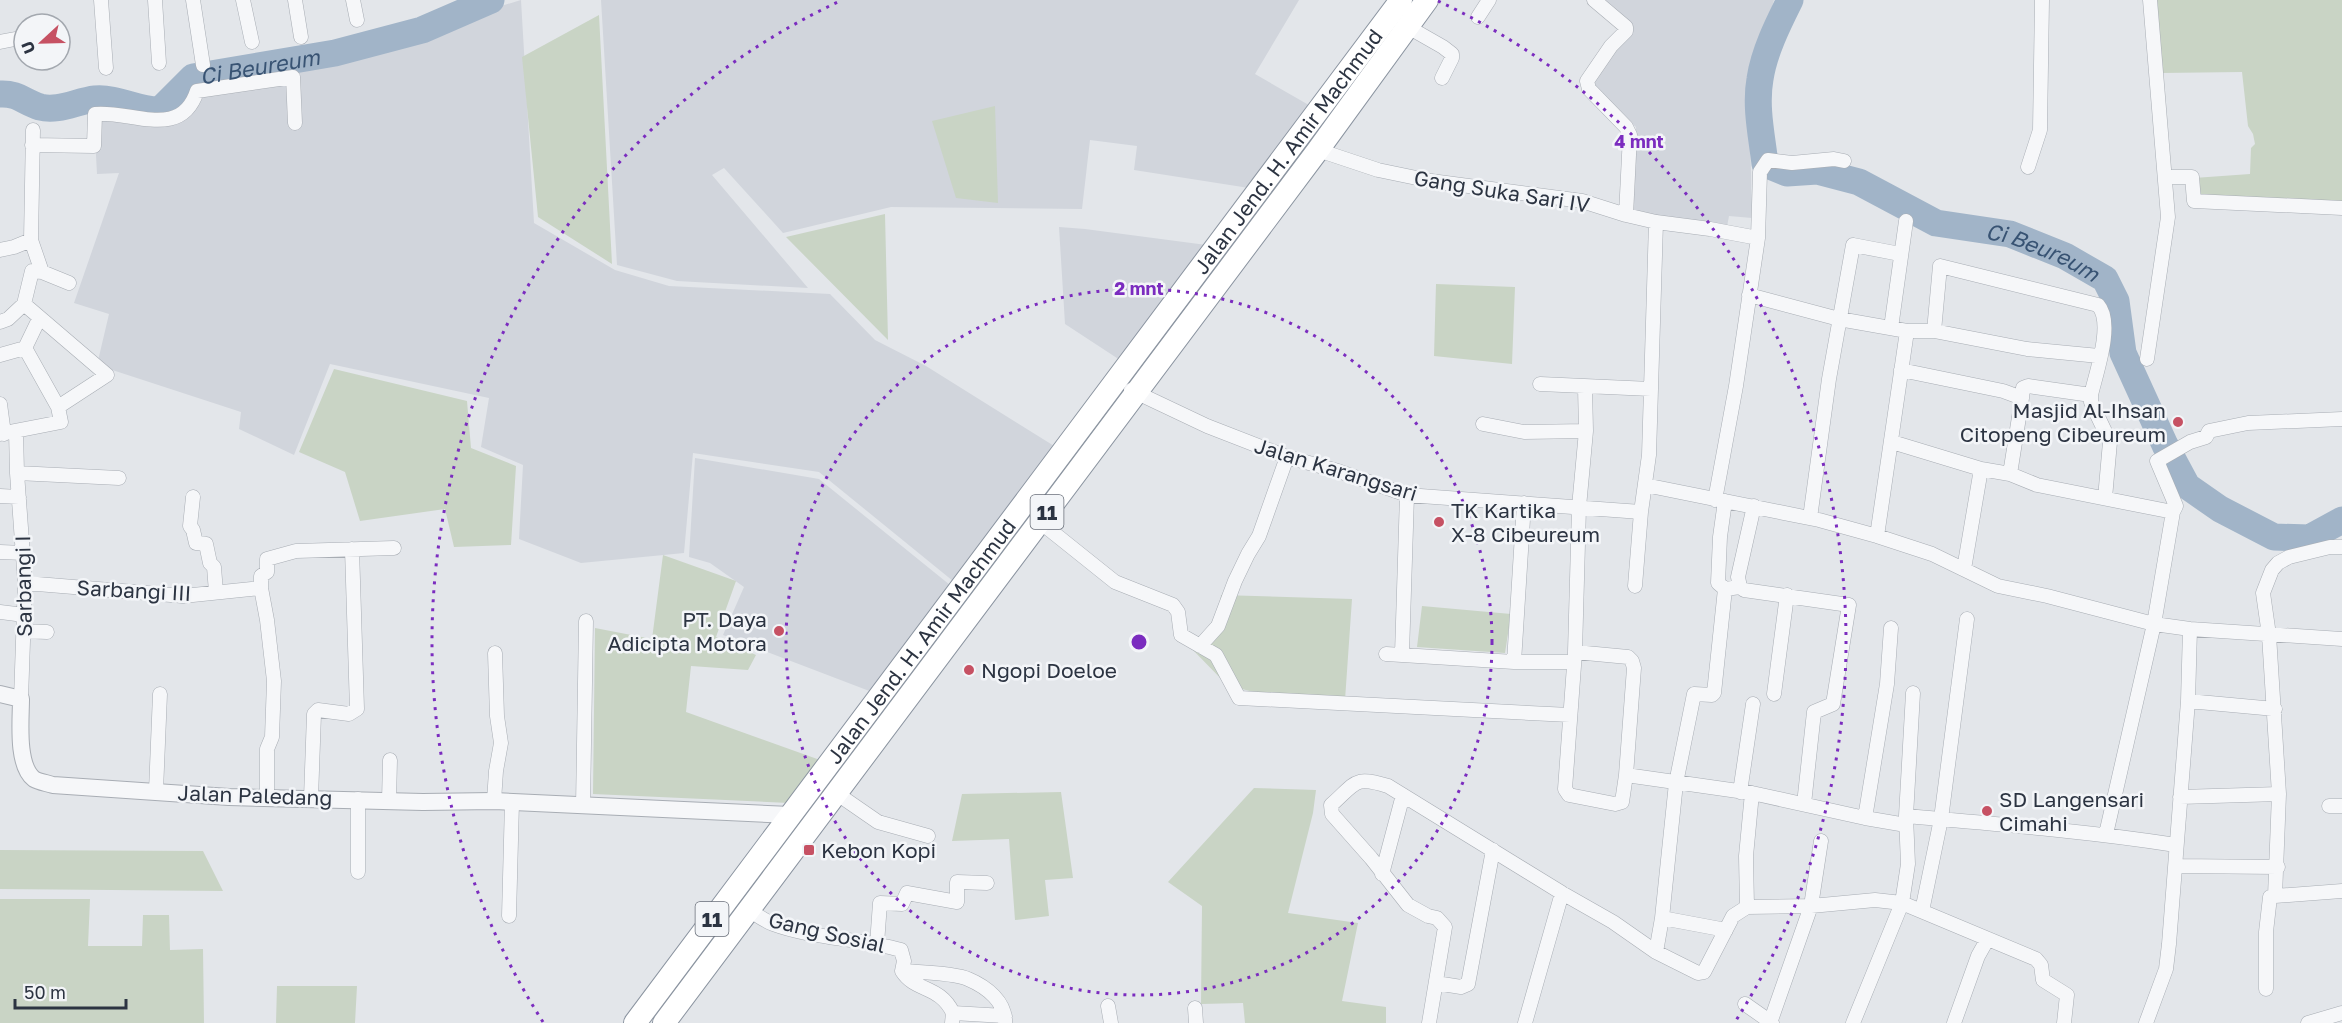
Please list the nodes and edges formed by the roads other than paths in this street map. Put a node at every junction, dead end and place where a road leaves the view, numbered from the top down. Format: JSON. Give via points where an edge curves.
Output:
{"nodes":[{"id":1,"x":101,"y":0,"type":"edge"},
{"id":2,"x":155,"y":0,"type":"edge"},
{"id":3,"x":193,"y":0,"type":"edge"},
{"id":4,"x":243,"y":0,"type":"edge"},
{"id":5,"x":295,"y":0,"type":"edge"},
{"id":6,"x":353,"y":0,"type":"edge"},
{"id":7,"x":1401,"y":0,"type":"edge"},
{"id":8,"x":1427,"y":0,"type":"edge"},
{"id":9,"x":1489,"y":0,"type":"edge"},
{"id":10,"x":1594,"y":0,"type":"edge"},
{"id":11,"x":2042,"y":0,"type":"edge"},
{"id":12,"x":2150,"y":0,"type":"edge"},
{"id":13,"x":1478,"y":17,"type":"dead end"},
{"id":14,"x":357,"y":20,"type":"dead end"},
{"id":15,"x":1408,"y":27,"type":"junction"},
{"id":16,"x":301,"y":37,"type":"dead end"},
{"id":17,"x":252,"y":42,"type":"dead end"},
{"id":18,"x":159,"y":63,"type":"dead end"},
{"id":19,"x":204,"y":65,"type":"dead end"},
{"id":20,"x":106,"y":68,"type":"dead end"},
{"id":21,"x":1442,"y":78,"type":"dead end"},
{"id":22,"x":295,"y":123,"type":"dead end"},
{"id":23,"x":33,"y":130,"type":"dead end"},
{"id":24,"x":33,"y":145,"type":"junction"},
{"id":25,"x":1318,"y":150,"type":"junction"},
{"id":26,"x":1844,"y":161,"type":"dead end"},
{"id":27,"x":2028,"y":167,"type":"dead end"},
{"id":28,"x":2165,"y":177,"type":"junction"},
{"id":29,"x":2342,"y":208,"type":"edge"},
{"id":30,"x":1626,"y":215,"type":"junction"},
{"id":31,"x":1906,"y":221,"type":"dead end"},
{"id":32,"x":1656,"y":222,"type":"junction"},
{"id":33,"x":1758,"y":238,"type":"junction"},
{"id":34,"x":32,"y":240,"type":"junction"},
{"id":35,"x":0,"y":250,"type":"edge"},
{"id":36,"x":1900,"y":255,"type":"junction"},
{"id":37,"x":42,"y":272,"type":"junction"},
{"id":38,"x":69,"y":283,"type":"dead end"},
{"id":39,"x":1749,"y":295,"type":"junction"},
{"id":40,"x":24,"y":304,"type":"junction"},
{"id":41,"x":39,"y":319,"type":"junction"},
{"id":42,"x":1839,"y":320,"type":"junction"},
{"id":43,"x":0,"y":322,"type":"edge"},
{"id":44,"x":1891,"y":328,"type":"junction"},
{"id":45,"x":1907,"y":331,"type":"junction"},
{"id":46,"x":1934,"y":331,"type":"junction"},
{"id":47,"x":25,"y":348,"type":"junction"},
{"id":48,"x":0,"y":355,"type":"edge"},
{"id":49,"x":2099,"y":356,"type":"junction"},
{"id":50,"x":2146,"y":358,"type":"dead end"},
{"id":51,"x":1901,"y":370,"type":"junction"},
{"id":52,"x":1117,"y":380,"type":"junction"},
{"id":53,"x":1540,"y":384,"type":"dead end"},
{"id":54,"x":1585,"y":387,"type":"junction"},
{"id":55,"x":1651,"y":389,"type":"junction"},
{"id":56,"x":1136,"y":393,"type":"junction"},
{"id":57,"x":2091,"y":395,"type":"junction"},
{"id":58,"x":2022,"y":398,"type":"junction"},
{"id":59,"x":0,"y":404,"type":"edge"},
{"id":60,"x":58,"y":407,"type":"junction"},
{"id":61,"x":2342,"y":419,"type":"edge"},
{"id":62,"x":1483,"y":424,"type":"dead end"},
{"id":63,"x":1586,"y":431,"type":"junction"},
{"id":64,"x":7,"y":433,"type":"edge"},
{"id":65,"x":1892,"y":442,"type":"junction"},
{"id":66,"x":1287,"y":457,"type":"junction"},
{"id":67,"x":1981,"y":469,"type":"junction"},
{"id":68,"x":17,"y":473,"type":"junction"},
{"id":69,"x":2010,"y":474,"type":"junction"},
{"id":70,"x":119,"y":478,"type":"dead end"},
{"id":71,"x":1645,"y":486,"type":"junction"},
{"id":72,"x":1407,"y":495,"type":"junction"},
{"id":73,"x":0,"y":496,"type":"edge"},
{"id":74,"x":19,"y":497,"type":"junction"},
{"id":75,"x":193,"y":497,"type":"dead end"},
{"id":76,"x":2104,"y":498,"type":"junction"},
{"id":77,"x":1720,"y":501,"type":"junction"},
{"id":78,"x":1524,"y":503,"type":"junction"},
{"id":79,"x":1754,"y":506,"type":"junction"},
{"id":80,"x":1579,"y":507,"type":"junction"},
{"id":81,"x":1641,"y":512,"type":"junction"},
{"id":82,"x":2173,"y":512,"type":"junction"},
{"id":83,"x":1810,"y":518,"type":"junction"},
{"id":84,"x":1040,"y":522,"type":"junction"},
{"id":85,"x":1877,"y":536,"type":"junction"},
{"id":86,"x":2342,"y":547,"type":"edge"},
{"id":87,"x":394,"y":548,"type":"dead end"},
{"id":88,"x":352,"y":549,"type":"junction"},
{"id":89,"x":0,"y":552,"type":"edge"},
{"id":90,"x":24,"y":553,"type":"junction"},
{"id":91,"x":1964,"y":569,"type":"junction"},
{"id":92,"x":25,"y":583,"type":"junction"},
{"id":93,"x":1635,"y":586,"type":"dead end"},
{"id":94,"x":1740,"y":587,"type":"junction"},
{"id":95,"x":261,"y":588,"type":"junction"},
{"id":96,"x":1725,"y":588,"type":"junction"},
{"id":97,"x":216,"y":592,"type":"junction"},
{"id":98,"x":1787,"y":595,"type":"junction"},
{"id":99,"x":0,"y":612,"type":"edge"},
{"id":100,"x":24,"y":615,"type":"junction"},
{"id":101,"x":1967,"y":619,"type":"dead end"},
{"id":102,"x":586,"y":621,"type":"dead end"},
{"id":103,"x":2154,"y":624,"type":"junction"},
{"id":104,"x":1891,"y":628,"type":"dead end"},
{"id":105,"x":2190,"y":629,"type":"junction"},
{"id":106,"x":24,"y":631,"type":"junction"},
{"id":107,"x":47,"y":632,"type":"dead end"},
{"id":108,"x":2269,"y":635,"type":"junction"},
{"id":109,"x":2342,"y":639,"type":"edge"},
{"id":110,"x":1200,"y":646,"type":"junction"},
{"id":111,"x":495,"y":653,"type":"dead end"},
{"id":112,"x":1386,"y":654,"type":"dead end"},
{"id":113,"x":1402,"y":654,"type":"junction"},
{"id":114,"x":1573,"y":657,"type":"junction"},
{"id":115,"x":1514,"y":662,"type":"junction"},
{"id":116,"x":1913,"y":693,"type":"dead end"},
{"id":117,"x":0,"y":694,"type":"edge"},
{"id":118,"x":160,"y":694,"type":"dead end"},
{"id":119,"x":1774,"y":694,"type":"dead end"},
{"id":120,"x":21,"y":699,"type":"junction"},
{"id":121,"x":2188,"y":701,"type":"junction"},
{"id":122,"x":1753,"y":704,"type":"dead end"},
{"id":123,"x":2275,"y":709,"type":"junction"},
{"id":124,"x":1570,"y":715,"type":"junction"},
{"id":125,"x":390,"y":760,"type":"dead end"},
{"id":126,"x":1626,"y":775,"type":"junction"},
{"id":127,"x":1676,"y":783,"type":"junction"},
{"id":128,"x":156,"y":791,"type":"junction"},
{"id":129,"x":1746,"y":792,"type":"junction"},
{"id":130,"x":836,"y":793,"type":"junction"},
{"id":131,"x":2279,"y":794,"type":"junction"},
{"id":132,"x":1403,"y":795,"type":"junction"},
{"id":133,"x":267,"y":796,"type":"junction"},
{"id":134,"x":2180,"y":797,"type":"junction"},
{"id":135,"x":311,"y":798,"type":"junction"},
{"id":136,"x":358,"y":799,"type":"junction"},
{"id":137,"x":389,"y":801,"type":"junction"},
{"id":138,"x":494,"y":801,"type":"junction"},
{"id":139,"x":512,"y":802,"type":"junction"},
{"id":140,"x":1804,"y":804,"type":"junction"},
{"id":141,"x":583,"y":806,"type":"junction"},
{"id":142,"x":790,"y":815,"type":"junction"},
{"id":143,"x":1865,"y":818,"type":"junction"},
{"id":144,"x":1941,"y":819,"type":"junction"},
{"id":145,"x":1906,"y":820,"type":"junction"},
{"id":146,"x":2106,"y":834,"type":"junction"},
{"id":147,"x":928,"y":836,"type":"dead end"},
{"id":148,"x":1821,"y":841,"type":"dead end"},
{"id":149,"x":2176,"y":845,"type":"junction"},
{"id":150,"x":1493,"y":850,"type":"junction"},
{"id":151,"x":2176,"y":866,"type":"junction"},
{"id":152,"x":2277,"y":867,"type":"junction"},
{"id":153,"x":358,"y":872,"type":"dead end"},
{"id":154,"x":1382,"y":874,"type":"junction"},
{"id":155,"x":987,"y":883,"type":"dead end"},
{"id":156,"x":2342,"y":891,"type":"edge"},
{"id":157,"x":1562,"y":893,"type":"junction"},
{"id":158,"x":2275,"y":896,"type":"junction"},
{"id":159,"x":1902,"y":903,"type":"junction"},
{"id":160,"x":1811,"y":906,"type":"junction"},
{"id":161,"x":1747,"y":907,"type":"junction"},
{"id":162,"x":749,"y":910,"type":"junction"},
{"id":163,"x":1922,"y":911,"type":"junction"},
{"id":164,"x":509,"y":916,"type":"dead end"},
{"id":165,"x":1662,"y":918,"type":"junction"},
{"id":166,"x":1726,"y":930,"type":"junction"},
{"id":167,"x":1987,"y":940,"type":"junction"},
{"id":168,"x":877,"y":944,"type":"junction"},
{"id":169,"x":1656,"y":952,"type":"junction"},
{"id":170,"x":902,"y":971,"type":"junction"},
{"id":171,"x":1436,"y":983,"type":"junction"},
{"id":172,"x":2266,"y":989,"type":"dead end"},
{"id":173,"x":1745,"y":1004,"type":"dead end"},
{"id":174,"x":1108,"y":1006,"type":"dead end"},
{"id":175,"x":1195,"y":1008,"type":"dead end"},
{"id":176,"x":2340,"y":1016,"type":"edge"},
{"id":177,"x":952,"y":1018,"type":"edge"},
{"id":178,"x":1005,"y":1020,"type":"edge"},
{"id":179,"x":635,"y":1023,"type":"edge"},
{"id":180,"x":664,"y":1023,"type":"edge"},
{"id":181,"x":1111,"y":1023,"type":"edge"},
{"id":182,"x":1196,"y":1023,"type":"edge"},
{"id":183,"x":1430,"y":1023,"type":"edge"},
{"id":184,"x":1525,"y":1023,"type":"edge"},
{"id":185,"x":1771,"y":1023,"type":"edge"},
{"id":186,"x":1853,"y":1023,"type":"edge"},
{"id":187,"x":1954,"y":1023,"type":"edge"},
{"id":188,"x":2064,"y":1023,"type":"edge"},
{"id":189,"x":2146,"y":1023,"type":"edge"},
{"id":190,"x":2308,"y":1023,"type":"edge"}],
"edges":[{"from":1,"to":20,"type":"street"},
{"from":2,"to":18,"type":"street"},
{"from":3,"to":19,"type":"street"},
{"from":4,"to":17,"type":"street"},
{"from":5,"to":16,"type":"street"},
{"from":6,"to":14,"type":"street"},
{"from":7,"to":52,"type":"highway","name":"Jalan Jend. H. Amir Machmud","number":"11"},
{"from":8,"to":15,"type":"highway","name":"Jalan Jend. H. Amir Machmud","number":"11"},
{"from":9,"to":13,"type":"street"},
{"from":10,"to":30,"type":"street","via":[[1626,27],[1587,81],[1589,89],[1630,135]]},
{"from":11,"to":27,"type":"street","via":[[2040,130]]},
{"from":12,"to":28,"type":"street"},
{"from":15,"to":21,"type":"street","via":[[1450,51],[1452,58]]},
{"from":15,"to":25,"type":"highway","name":"Jalan Jend. H. Amir Machmud","number":"11"},
{"from":22,"to":24,"type":"street","via":[[293,77],[197,91],[182,115],[158,122],[95,114],[94,146]]},
{"from":23,"to":24,"type":"street"},
{"from":24,"to":34,"type":"street"},
{"from":25,"to":30,"type":"street","name":"Gang Suka Sari IV","via":[[1410,177],[1582,201]]},
{"from":25,"to":56,"type":"highway","name":"Jalan Jend. H. Amir Machmud","number":"11"},
{"from":26,"to":33,"type":"street","via":[[1768,160],[1760,172]]},
{"from":28,"to":29,"type":"street","via":[[2192,177],[2194,201]]},
{"from":28,"to":50,"type":"street","via":[[2168,217]]},
{"from":30,"to":32,"type":"street","name":"Gang Suka Sari IV"},
{"from":31,"to":36,"type":"street"},
{"from":32,"to":33,"type":"street","name":"Gang Suka Sari IV"},
{"from":32,"to":55,"type":"street"},
{"from":33,"to":39,"type":"street"},
{"from":34,"to":35,"type":"street"},
{"from":34,"to":37,"type":"street"},
{"from":36,"to":42,"type":"street","via":[[1853,245]]},
{"from":36,"to":44,"type":"street"},
{"from":37,"to":38,"type":"street"},
{"from":37,"to":40,"type":"street","via":[[32,271]]},
{"from":39,"to":42,"type":"street"},
{"from":39,"to":77,"type":"street"},
{"from":40,"to":41,"type":"street"},
{"from":40,"to":43,"type":"street"},
{"from":41,"to":47,"type":"street"},
{"from":41,"to":60,"type":"street","via":[[107,375]]},
{"from":42,"to":44,"type":"street"},
{"from":42,"to":83,"type":"street"},
{"from":44,"to":45,"type":"street"},
{"from":45,"to":46,"type":"street"},
{"from":45,"to":51,"type":"street"},
{"from":46,"to":49,"type":"street","via":[[2027,349]]},
{"from":46,"to":49,"type":"street","via":[[1940,266],[2098,305],[2106,324]]},
{"from":47,"to":48,"type":"street"},
{"from":47,"to":60,"type":"street"},
{"from":49,"to":57,"type":"street"},
{"from":51,"to":58,"type":"street"},
{"from":51,"to":65,"type":"street"},
{"from":52,"to":56,"type":"street","name":"Jalan Karangsari"},
{"from":52,"to":142,"type":"highway","name":"Jalan Jend. H. Amir Machmud","number":"11"},
{"from":53,"to":54,"type":"street"},
{"from":54,"to":55,"type":"street"},
{"from":54,"to":63,"type":"street"},
{"from":55,"to":71,"type":"street"},
{"from":56,"to":66,"type":"street","name":"Jalan Karangsari"},
{"from":56,"to":84,"type":"highway","name":"Jalan Jend. H. Amir Machmud","number":"11"},
{"from":57,"to":58,"type":"street","via":[[2028,386],[2023,388]]},
{"from":57,"to":76,"type":"street","via":[[2110,442]]},
{"from":58,"to":69,"type":"street"},
{"from":59,"to":64,"type":"street","name":"Sarbangi I"},
{"from":60,"to":64,"type":"street","via":[[61,422]]},
{"from":61,"to":82,"type":"street","via":[[2248,423],[2209,431],[2206,437],[2157,460],[2176,506]]},
{"from":62,"to":63,"type":"street","via":[[1524,432]]},
{"from":63,"to":80,"type":"street"},
{"from":64,"to":68,"type":"street","name":"Sarbangi I"},
{"from":65,"to":67,"type":"street"},
{"from":65,"to":85,"type":"street"},
{"from":66,"to":72,"type":"street","name":"Jalan Karangsari"},
{"from":66,"to":110,"type":"street","via":[[1259,536],[1235,581],[1218,626]]},
{"from":67,"to":69,"type":"street"},
{"from":67,"to":91,"type":"street"},
{"from":68,"to":70,"type":"street"},
{"from":68,"to":74,"type":"street","name":"Sarbangi I"},
{"from":69,"to":76,"type":"street","via":[[2037,485]]},
{"from":71,"to":77,"type":"street"},
{"from":71,"to":81,"type":"street"},
{"from":72,"to":78,"type":"street","name":"Jalan Karangsari"},
{"from":72,"to":113,"type":"street"},
{"from":73,"to":74,"type":"street"},
{"from":74,"to":90,"type":"street","name":"Sarbangi I"},
{"from":75,"to":97,"type":"street","via":[[190,526],[196,543],[206,544],[214,567]]},
{"from":76,"to":82,"type":"street"},
{"from":77,"to":79,"type":"street"},
{"from":77,"to":96,"type":"street","via":[[1718,582]]},
{"from":78,"to":80,"type":"street","name":"Jalan Karangsari"},
{"from":78,"to":115,"type":"street"},
{"from":79,"to":83,"type":"street"},
{"from":79,"to":94,"type":"street","via":[[1738,577]]},
{"from":80,"to":81,"type":"street","name":"Jalan Karangsari"},
{"from":80,"to":114,"type":"street"},
{"from":81,"to":93,"type":"street"},
{"from":82,"to":103,"type":"street"},
{"from":83,"to":85,"type":"street"},
{"from":84,"to":110,"type":"street","via":[[1115,582],[1173,605],[1178,612],[1180,635]]},
{"from":84,"to":130,"type":"highway","name":"Jalan Jend. H. Amir Machmud","number":"11"},
{"from":85,"to":91,"type":"street"},
{"from":86,"to":108,"type":"street","via":[[2289,557],[2272,570],[2263,593]]},
{"from":87,"to":88,"type":"street"},
{"from":88,"to":95,"type":"street","via":[[296,551],[267,559]]},
{"from":88,"to":135,"type":"street","via":[[357,709],[349,714],[314,714]]},
{"from":89,"to":90,"type":"street"},
{"from":90,"to":92,"type":"street","name":"Sarbangi I"},
{"from":91,"to":103,"type":"street","via":[[1998,586]]},
{"from":92,"to":97,"type":"street","name":"Sarbangi III","via":[[183,596]]},
{"from":92,"to":100,"type":"street","name":"Sarbangi I"},
{"from":94,"to":96,"type":"street"},
{"from":94,"to":98,"type":"street"},
{"from":95,"to":97,"type":"street","name":"Sarbangi III"},
{"from":95,"to":133,"type":"street","via":[[274,681]]},
{"from":96,"to":127,"type":"street","via":[[1714,693],[1694,694]]},
{"from":98,"to":119,"type":"street"},
{"from":98,"to":140,"type":"street","via":[[1849,605],[1833,704],[1815,712]]},
{"from":99,"to":100,"type":"street"},
{"from":100,"to":106,"type":"street","name":"Sarbangi I"},
{"from":101,"to":144,"type":"street"},
{"from":102,"to":141,"type":"street"},
{"from":103,"to":105,"type":"street"},
{"from":103,"to":146,"type":"street"},
{"from":104,"to":143,"type":"street","via":[[1887,684]]},
{"from":105,"to":108,"type":"street"},
{"from":105,"to":121,"type":"street"},
{"from":106,"to":107,"type":"street"},
{"from":106,"to":120,"type":"street","name":"Sarbangi I"},
{"from":108,"to":109,"type":"street"},
{"from":108,"to":123,"type":"street"},
{"from":110,"to":124,"type":"street","via":[[1219,659],[1236,696],[1242,699]]},
{"from":111,"to":138,"type":"street","via":[[501,743]]},
{"from":112,"to":113,"type":"street"},
{"from":113,"to":115,"type":"street"},
{"from":114,"to":115,"type":"street"},
{"from":114,"to":124,"type":"street"},
{"from":114,"to":126,"type":"street","via":[[1628,657],[1632,661]]},
{"from":116,"to":145,"type":"street"},
{"from":117,"to":120,"type":"street"},
{"from":118,"to":128,"type":"street"},
{"from":120,"to":128,"type":"street","name":"Jalan Paledang","via":[[21,743],[27,771],[35,780],[52,785]]},
{"from":121,"to":123,"type":"street"},
{"from":121,"to":134,"type":"street"},
{"from":122,"to":129,"type":"street"},
{"from":123,"to":131,"type":"street"},
{"from":124,"to":126,"type":"street","via":[[1566,793],[1615,804],[1622,802]]},
{"from":125,"to":137,"type":"street"},
{"from":126,"to":127,"type":"street"},
{"from":127,"to":129,"type":"street"},
{"from":127,"to":165,"type":"street"},
{"from":128,"to":133,"type":"street","name":"Jalan Paledang"},
{"from":129,"to":140,"type":"street"},
{"from":129,"to":161,"type":"street"},
{"from":130,"to":147,"type":"street","via":[[878,822]]},
{"from":130,"to":162,"type":"highway","name":"Jalan Jend. H. Amir Machmud","number":"11"},
{"from":131,"to":134,"type":"street"},
{"from":131,"to":152,"type":"street"},
{"from":132,"to":150,"type":"street"},
{"from":132,"to":154,"type":"street"},
{"from":132,"to":154,"type":"street","via":[[1366,779],[1331,805],[1332,814]]},
{"from":133,"to":135,"type":"street","name":"Jalan Paledang"},
{"from":134,"to":149,"type":"street"},
{"from":135,"to":136,"type":"street","name":"Jalan Paledang"},
{"from":136,"to":137,"type":"street","name":"Jalan Paledang"},
{"from":136,"to":153,"type":"street"},
{"from":137,"to":138,"type":"street","name":"Jalan Paledang"},
{"from":138,"to":139,"type":"street","name":"Jalan Paledang"},
{"from":139,"to":141,"type":"street","name":"Jalan Paledang"},
{"from":139,"to":164,"type":"street"},
{"from":140,"to":143,"type":"street"},
{"from":141,"to":142,"type":"street","name":"Jalan Paledang"},
{"from":142,"to":179,"type":"highway","name":"Jalan Jend. H. Amir Machmud","number":"11"},
{"from":143,"to":145,"type":"street"},
{"from":144,"to":145,"type":"street"},
{"from":144,"to":146,"type":"street"},
{"from":144,"to":163,"type":"street"},
{"from":145,"to":159,"type":"street","via":[[1908,864]]},
{"from":146,"to":149,"type":"street"},
{"from":148,"to":160,"type":"street"},
{"from":149,"to":151,"type":"street"},
{"from":150,"to":157,"type":"street"},
{"from":150,"to":171,"type":"street","via":[[1467,984],[1461,987]]},
{"from":151,"to":152,"type":"street"},
{"from":151,"to":189,"type":"street","via":[[2166,969]]},
{"from":152,"to":158,"type":"street"},
{"from":154,"to":171,"type":"street","via":[[1408,905],[1442,921],[1444,932]]},
{"from":155,"to":168,"type":"street","via":[[957,882],[957,902],[907,892],[902,904],[880,903]]},
{"from":156,"to":158,"type":"street"},
{"from":157,"to":169,"type":"street"},
{"from":157,"to":184,"type":"street"},
{"from":158,"to":172,"type":"street","via":[[2270,897],[2266,932]]},
{"from":159,"to":160,"type":"street","via":[[1875,900]]},
{"from":159,"to":163,"type":"street"},
{"from":159,"to":186,"type":"street"},
{"from":160,"to":161,"type":"street"},
{"from":160,"to":185,"type":"street"},
{"from":161,"to":166,"type":"street","via":[[1733,916]]},
{"from":162,"to":168,"type":"street","name":"Gang Sosial","via":[[773,924]]},
{"from":162,"to":180,"type":"highway","name":"Jalan Jend. H. Amir Machmud","number":"11"},
{"from":163,"to":167,"type":"street"},
{"from":165,"to":166,"type":"street"},
{"from":165,"to":169,"type":"street"},
{"from":166,"to":169,"type":"street","via":[[1701,974]]},
{"from":167,"to":187,"type":"street"},
{"from":167,"to":188,"type":"street","via":[[2036,959],[2043,980],[2067,995]]},
{"from":168,"to":170,"type":"street","name":"Gang Sosial","via":[[901,950]]},
{"from":170,"to":177,"type":"street","via":[[907,979],[931,989],[948,1002]]},
{"from":170,"to":178,"type":"street","name":"Gang Sosial","via":[[967,978],[1000,1001]]},
{"from":171,"to":183,"type":"street"},
{"from":173,"to":185,"type":"street"},
{"from":174,"to":181,"type":"street"},
{"from":175,"to":182,"type":"street"},
{"from":176,"to":190,"type":"street"},
{"from":177,"to":178,"type":"street"}]}
